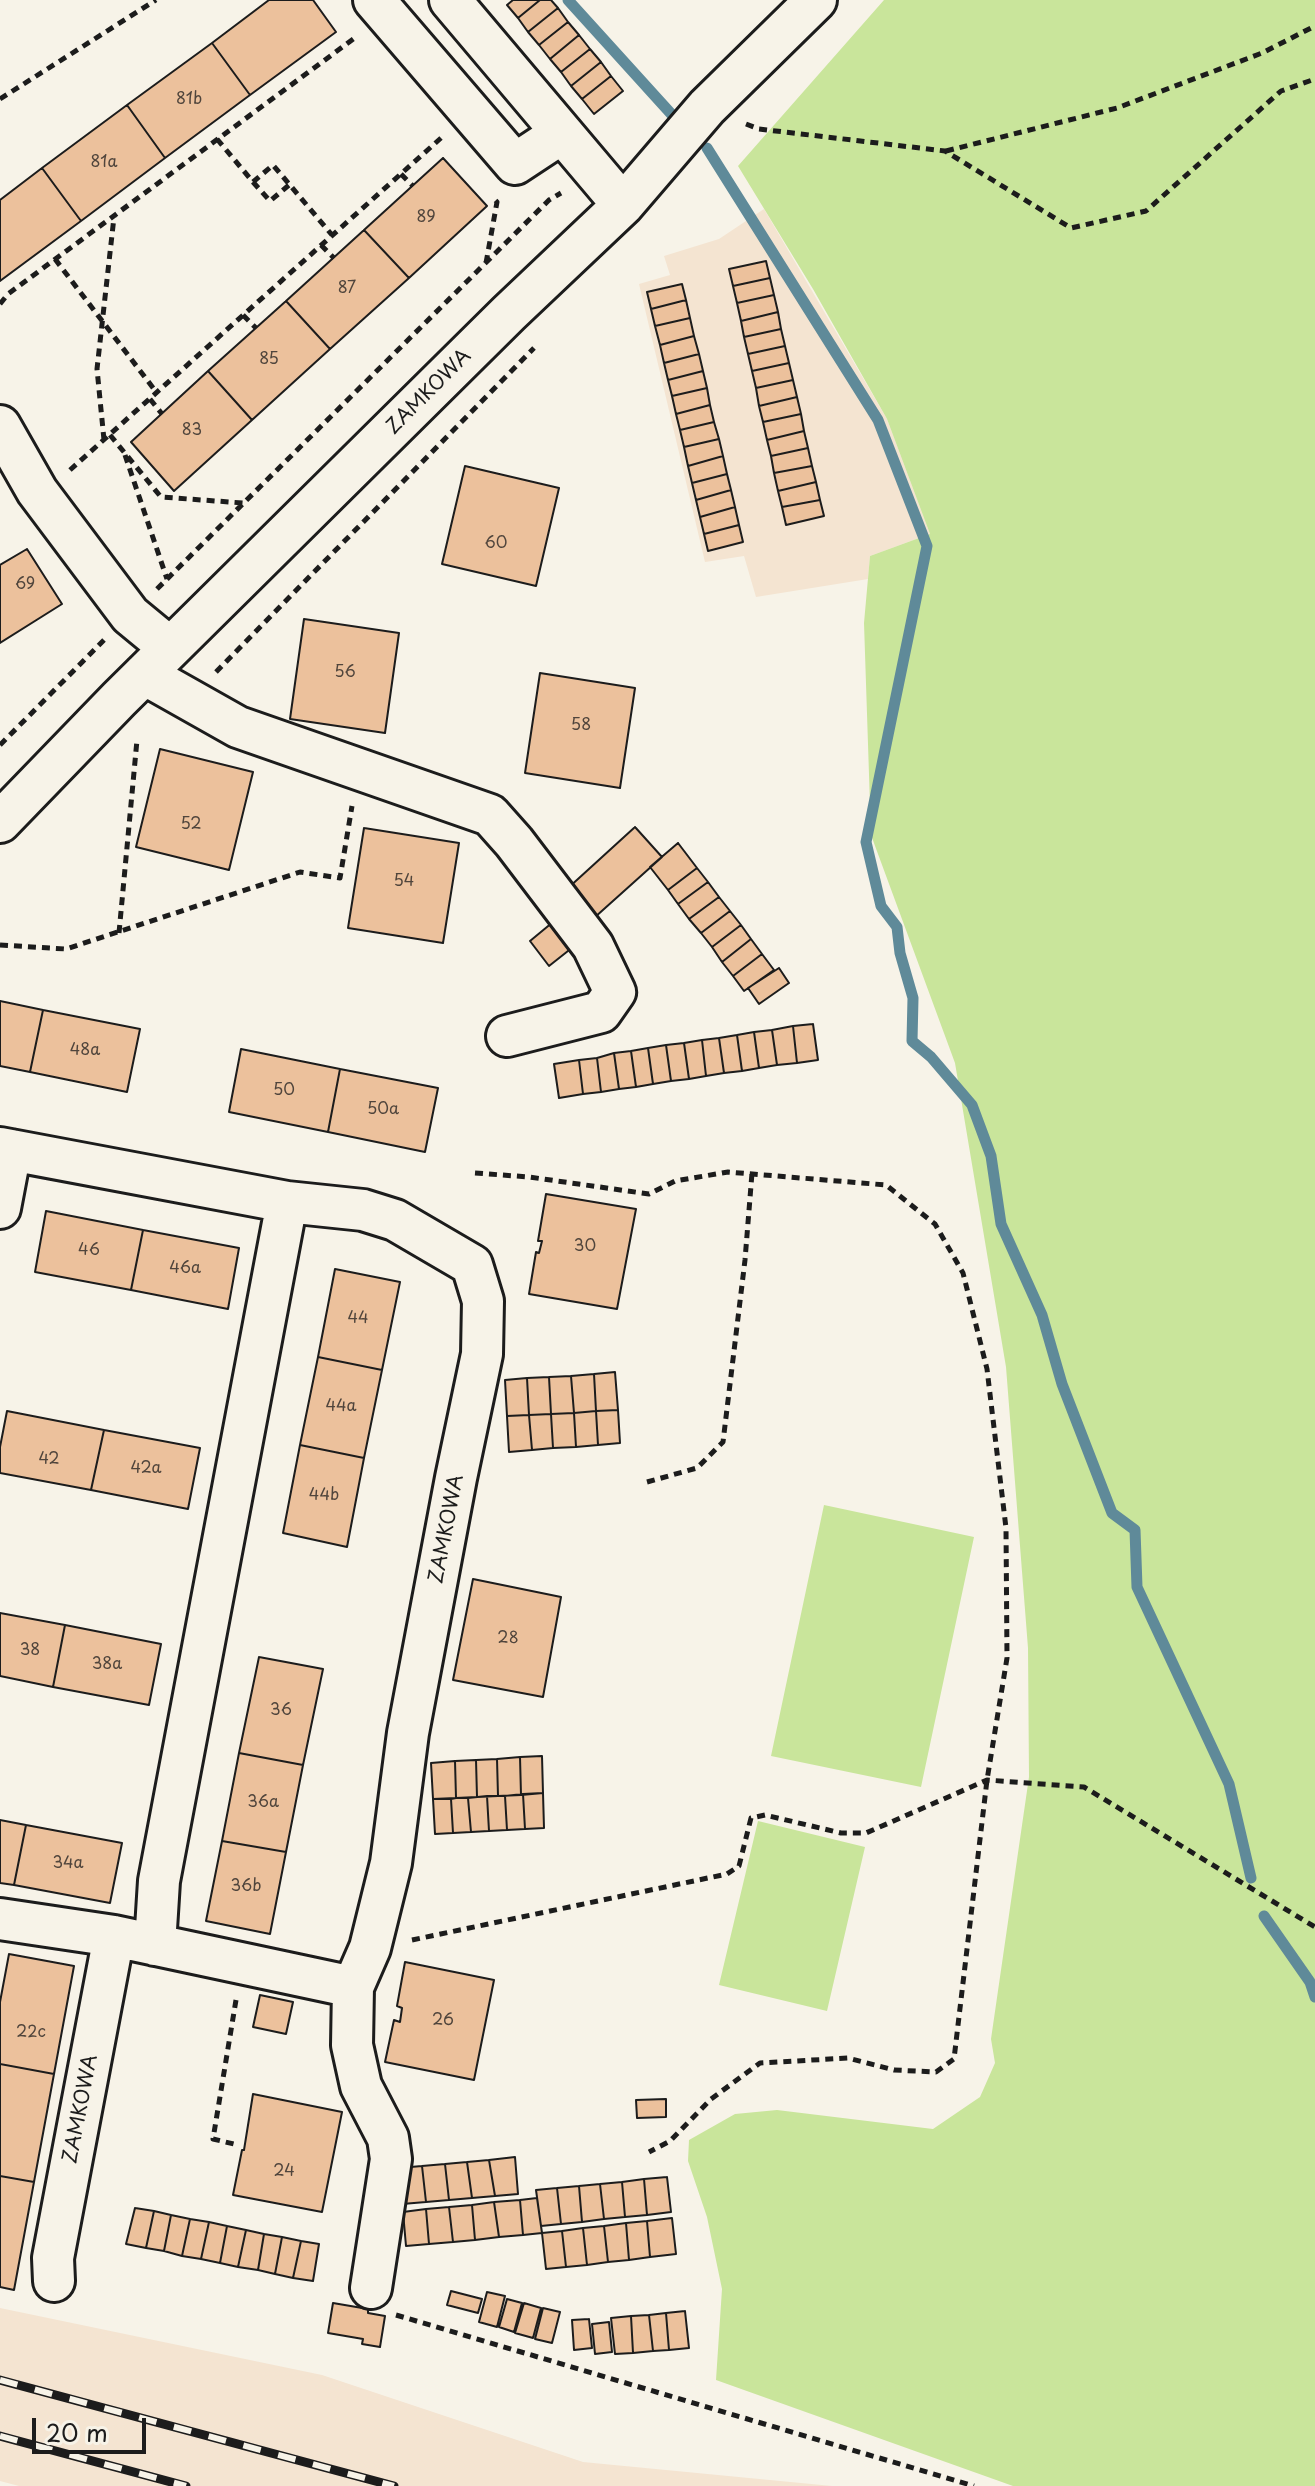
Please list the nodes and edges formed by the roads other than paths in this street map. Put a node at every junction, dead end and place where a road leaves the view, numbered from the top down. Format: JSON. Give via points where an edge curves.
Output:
{"nodes":[{"id":1,"x":450,"y":0,"type":"edge"},
{"id":2,"x":816,"y":0,"type":"edge"},
{"id":3,"x":369,"y":16,"type":"edge"},
{"id":4,"x":562,"y":133,"type":"junction"},
{"id":5,"x":623,"y":205,"type":"junction"},
{"id":6,"x":0,"y":426,"type":"edge"},
{"id":7,"x":157,"y":661,"type":"junction"},
{"id":8,"x":0,"y":822,"type":"edge"},
{"id":9,"x":507,"y":1036,"type":"dead end"},
{"id":10,"x":6,"y":1149,"type":"edge"},
{"id":11,"x":287,"y":1202,"type":"junction"},
{"id":12,"x":0,"y":1208,"type":"edge"},
{"id":13,"x":0,"y":1919,"type":"edge"},
{"id":14,"x":114,"y":1936,"type":"junction"},
{"id":15,"x":155,"y":1945,"type":"junction"},
{"id":16,"x":353,"y":1987,"type":"junction"},
{"id":17,"x":54,"y":2281,"type":"dead end"},
{"id":18,"x":371,"y":2288,"type":"road end"}],
"edges":[{"from":1,"to":4,"type":"street"},
{"from":2,"to":5,"type":"street","name":"ZAMKOWA","via":[[707,107]]},
{"from":3,"to":4,"type":"street","via":[[515,164]]},
{"from":4,"to":5,"type":"street"},
{"from":5,"to":7,"type":"street","name":"ZAMKOWA"},
{"from":6,"to":7,"type":"street"},
{"from":7,"to":8,"type":"street","name":"ZAMKOWA"},
{"from":7,"to":9,"type":"street","via":[[188,700],[238,727],[490,815],[593,946],[615,992],[601,1012]]},
{"from":10,"to":11,"type":"street","name":"ZAMKOWA"},
{"from":10,"to":12,"type":"street","name":"ZAMKOWA"},
{"from":11,"to":15,"type":"street","via":[[159,1881]]},
{"from":11,"to":16,"type":"street","name":"ZAMKOWA","via":[[363,1210],[395,1220],[472,1265],[483,1301],[482,1354],[408,1733],[391,1863],[370,1948]]},
{"from":13,"to":14,"type":"street"},
{"from":14,"to":15,"type":"street"},
{"from":14,"to":17,"type":"street","name":"ZAMKOWA","via":[[53,2258]]},
{"from":15,"to":16,"type":"street"},
{"from":16,"to":18,"type":"street","name":"ZAMKOWA","via":[[352,2045],[361,2086],[388,2138],[391,2159]]}]}
